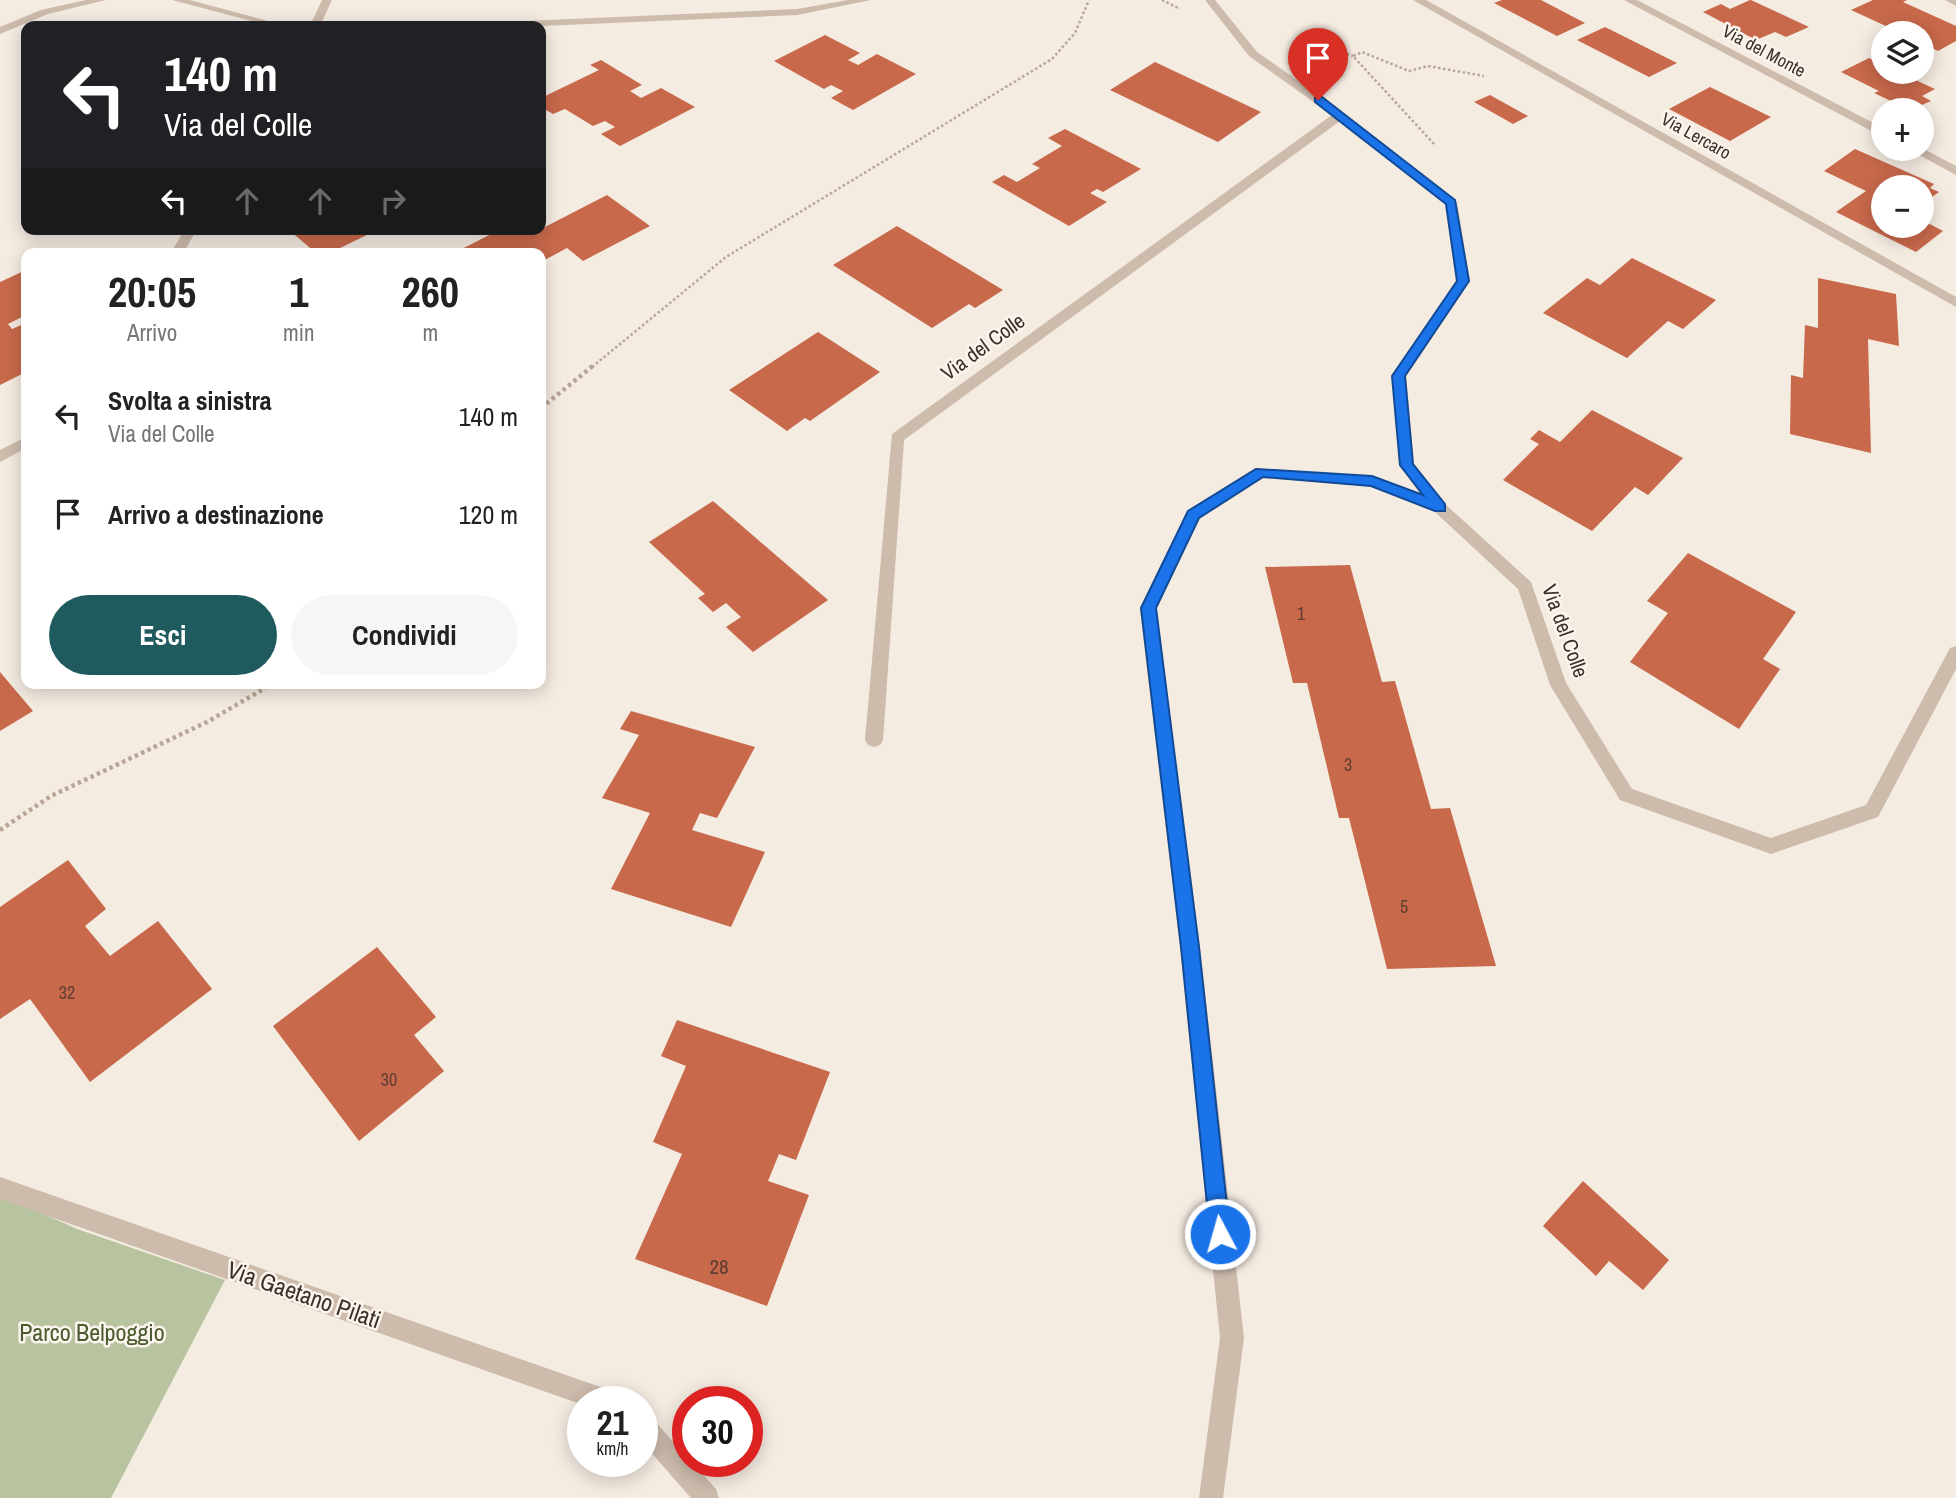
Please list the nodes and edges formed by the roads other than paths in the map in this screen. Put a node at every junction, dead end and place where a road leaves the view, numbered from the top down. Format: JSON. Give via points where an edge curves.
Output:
{"nodes":[{"id":1,"x":36,"y":0,"type":"edge"},
{"id":2,"x":101,"y":0,"type":"edge"},
{"id":3,"x":177,"y":0,"type":"edge"},
{"id":4,"x":327,"y":0,"type":"edge"},
{"id":5,"x":866,"y":0,"type":"edge"},
{"id":6,"x":1210,"y":0,"type":"edge"},
{"id":7,"x":1418,"y":0,"type":"edge"},
{"id":8,"x":1629,"y":0,"type":"edge"},
{"id":9,"x":1950,"y":0,"type":"edge"},
{"id":10,"x":1956,"y":3,"type":"edge"},
{"id":11,"x":45,"y":12,"type":"junction"},
{"id":12,"x":24,"y":21,"type":"edge"},
{"id":13,"x":262,"y":21,"type":"edge"},
{"id":14,"x":317,"y":21,"type":"edge"},
{"id":15,"x":21,"y":22,"type":"edge"},
{"id":16,"x":546,"y":23,"type":"edge"},
{"id":17,"x":0,"y":31,"type":"edge"},
{"id":18,"x":1340,"y":115,"type":"junction"},
{"id":19,"x":1871,"y":127,"type":"edge"},
{"id":20,"x":1934,"y":159,"type":"edge"},
{"id":21,"x":1956,"y":171,"type":"edge"},
{"id":22,"x":1956,"y":303,"type":"edge"},
{"id":23,"x":21,"y":445,"type":"edge"},
{"id":24,"x":0,"y":457,"type":"edge"},
{"id":25,"x":1440,"y":508,"type":"junction"},
{"id":26,"x":1955,"y":658,"type":"edge"},
{"id":27,"x":874,"y":740,"type":"dead end"},
{"id":28,"x":0,"y":1188,"type":"edge"},
{"id":29,"x":567,"y":1387,"type":"edge"},
{"id":30,"x":658,"y":1442,"type":"edge"},
{"id":31,"x":707,"y":1498,"type":"edge"},
{"id":32,"x":1210,"y":1498,"type":"edge"}],
"edges":[{"from":1,"to":11,"type":"street"},
{"from":2,"to":11,"type":"street"},
{"from":3,"to":13,"type":"street"},
{"from":4,"to":14,"type":"street"},
{"from":5,"to":16,"type":"street","via":[[797,12]]},
{"from":6,"to":18,"type":"street","name":"Via del Colle","via":[[1253,54]]},
{"from":7,"to":22,"type":"street","name":"Via Lercaro"},
{"from":8,"to":19,"type":"street","name":"Via del Monte"},
{"from":9,"to":10,"type":"street"},
{"from":11,"to":12,"type":"street"},
{"from":15,"to":17,"type":"street"},
{"from":18,"to":25,"type":"street","name":"Via del Colle","via":[[1451,202],[1463,281],[1399,376],[1406,465]]},
{"from":18,"to":27,"type":"street","name":"Via del Colle","via":[[897,438]]},
{"from":20,"to":21,"type":"street"},
{"from":23,"to":24,"type":"street"},
{"from":25,"to":26,"type":"street","name":"Via del Colle","via":[[1525,586],[1558,685],[1626,795],[1771,846],[1872,811]]},
{"from":25,"to":32,"type":"street","via":[[1372,481],[1260,472],[1193,515],[1148,608],[1232,1338]]},
{"from":28,"to":29,"type":"street","name":"Via Gaetano Pilati"},
{"from":30,"to":31,"type":"street"}]}
